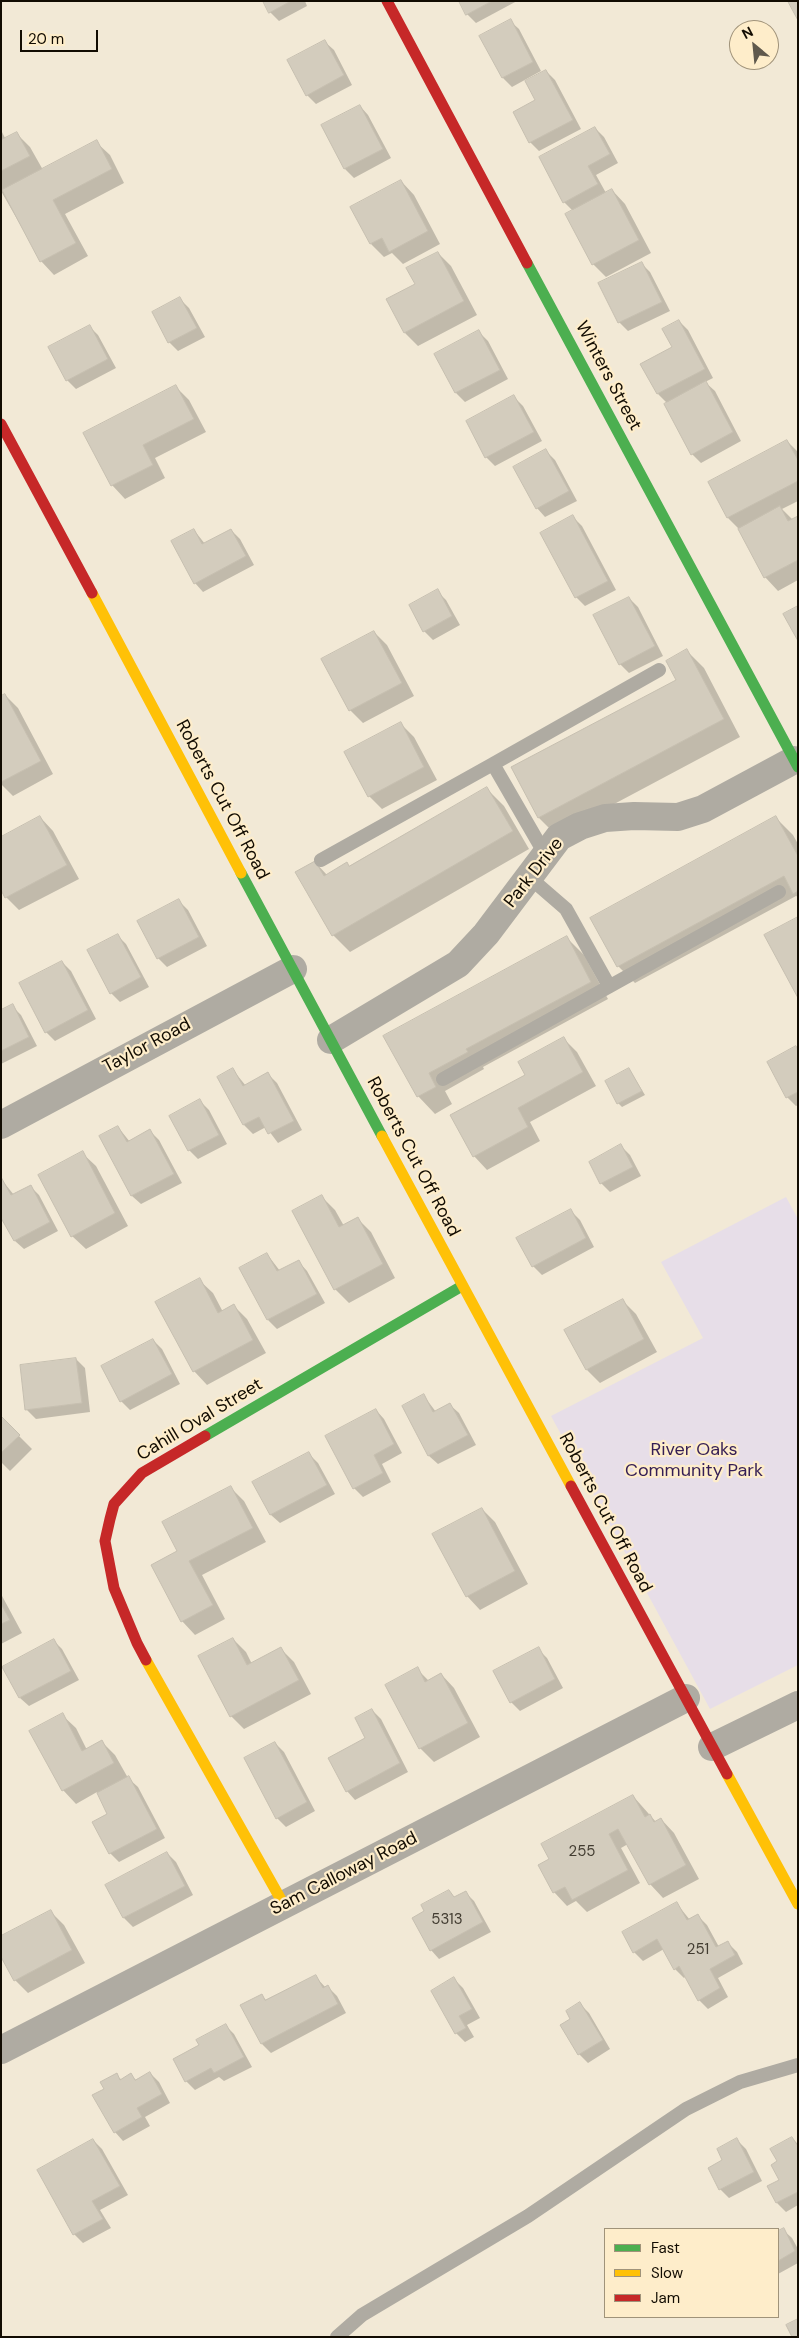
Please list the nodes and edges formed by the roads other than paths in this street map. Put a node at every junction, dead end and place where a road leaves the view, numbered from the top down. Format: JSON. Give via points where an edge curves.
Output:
{"nodes":[{"id":1,"x":387,"y":1,"type":"edge"},
{"id":2,"x":1,"y":424,"type":"edge"},
{"id":3,"x":659,"y":670,"type":"dead end"},
{"id":4,"x":796,"y":763,"type":"edge"},
{"id":5,"x":493,"y":764,"type":"junction"},
{"id":6,"x":545,"y":854,"type":"junction"},
{"id":7,"x":321,"y":860,"type":"dead end"},
{"id":8,"x":529,"y":876,"type":"junction"},
{"id":9,"x":779,"y":892,"type":"dead end"},
{"id":10,"x":293,"y":969,"type":"junction"},
{"id":11,"x":609,"y":986,"type":"junction"},
{"id":12,"x":331,"y":1040,"type":"junction"},
{"id":13,"x":443,"y":1078,"type":"dead end"},
{"id":14,"x":1,"y":1124,"type":"edge"},
{"id":15,"x":462,"y":1286,"type":"junction"},
{"id":16,"x":686,"y":1698,"type":"junction"},
{"id":17,"x":798,"y":1705,"type":"edge"},
{"id":18,"x":712,"y":1747,"type":"junction"},
{"id":19,"x":793,"y":1883,"type":"edge"},
{"id":20,"x":798,"y":1904,"type":"edge"},
{"id":21,"x":284,"y":1905,"type":"junction"},
{"id":22,"x":1,"y":2050,"type":"edge"},
{"id":23,"x":798,"y":2065,"type":"edge"},
{"id":24,"x":337,"y":2337,"type":"edge"}],
"edges":[{"from":1,"to":4,"type":"street","name":"Winters Street"},
{"from":2,"to":10,"type":"street","name":"Roberts Cut Off Road"},
{"from":3,"to":5,"type":"lane"},
{"from":4,"to":6,"type":"street","name":"Park Drive","via":[[703,809],[678,817],[605,818],[580,826],[559,837]]},
{"from":5,"to":6,"type":"lane"},
{"from":5,"to":7,"type":"lane"},
{"from":6,"to":8,"type":"street","name":"Park Drive"},
{"from":8,"to":11,"type":"lane","via":[[566,909]]},
{"from":8,"to":12,"type":"street","name":"Park Drive","via":[[486,934],[458,964]]},
{"from":9,"to":11,"type":"lane"},
{"from":10,"to":12,"type":"street","name":"Roberts Cut Off Road"},
{"from":10,"to":14,"type":"street","name":"Taylor Road"},
{"from":11,"to":13,"type":"lane"},
{"from":12,"to":15,"type":"street","name":"Roberts Cut Off Road"},
{"from":15,"to":16,"type":"street","name":"Roberts Cut Off Road"},
{"from":15,"to":21,"type":"street","name":"Cahill Oval Street","via":[[142,1473],[114,1504],[105,1542],[117,1598],[137,1643]]},
{"from":16,"to":18,"type":"street","name":"Roberts Cut Off Road"},
{"from":16,"to":21,"type":"street","name":"Sam Calloway Road"},
{"from":17,"to":18,"type":"street"},
{"from":18,"to":19,"type":"street","name":"Roberts Cut Off Road"},
{"from":19,"to":20,"type":"street","name":"Roberts Cut Off Road"},
{"from":21,"to":22,"type":"street","name":"Sam Calloway Road"},
{"from":23,"to":24,"type":"lane","via":[[740,2082],[686,2109],[528,2216],[362,2315]]}]}
